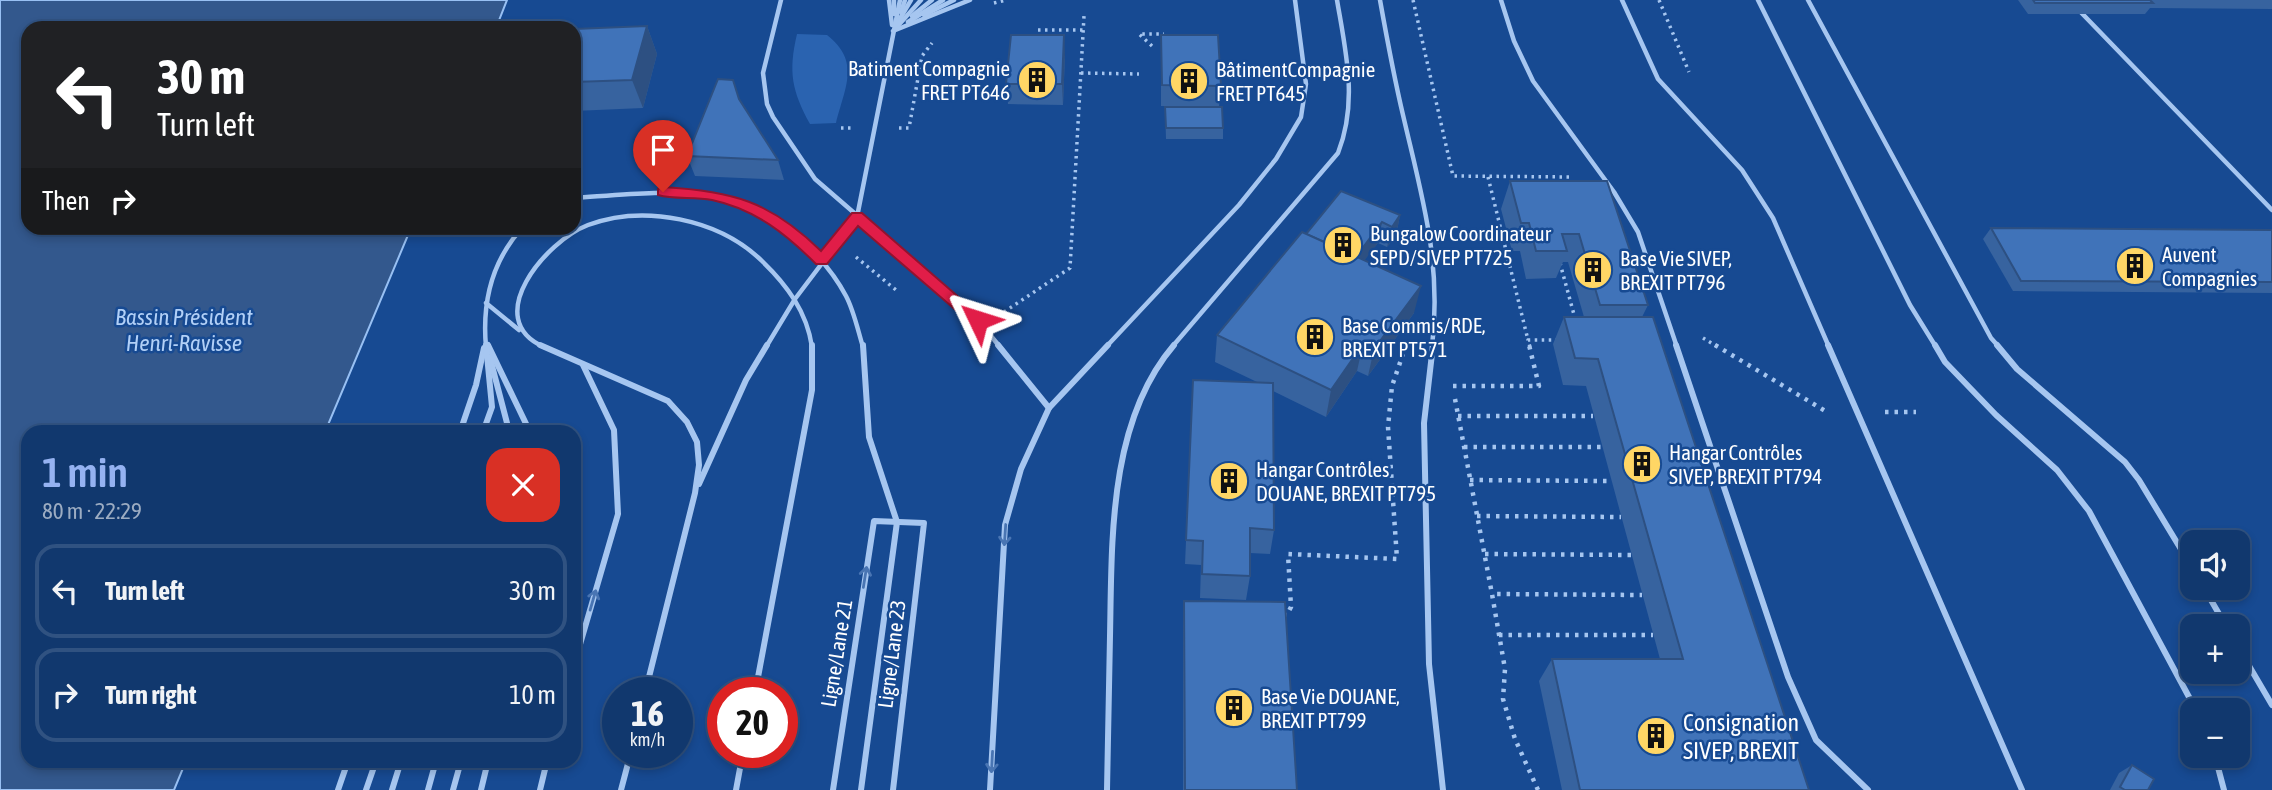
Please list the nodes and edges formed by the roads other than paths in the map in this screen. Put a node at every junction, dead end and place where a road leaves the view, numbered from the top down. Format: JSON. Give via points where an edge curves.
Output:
{"nodes":[{"id":1,"x":781,"y":0,"type":"edge"},
{"id":2,"x":889,"y":0,"type":"edge"},
{"id":3,"x":894,"y":0,"type":"edge"},
{"id":4,"x":900,"y":0,"type":"edge"},
{"id":5,"x":905,"y":0,"type":"edge"},
{"id":6,"x":916,"y":0,"type":"edge"},
{"id":7,"x":927,"y":0,"type":"edge"},
{"id":8,"x":932,"y":0,"type":"edge"},
{"id":9,"x":938,"y":0,"type":"edge"},
{"id":10,"x":948,"y":0,"type":"edge"},
{"id":11,"x":970,"y":0,"type":"edge"},
{"id":12,"x":1295,"y":0,"type":"edge"},
{"id":13,"x":1337,"y":0,"type":"edge"},
{"id":14,"x":1380,"y":0,"type":"edge"},
{"id":15,"x":1501,"y":0,"type":"edge"},
{"id":16,"x":1622,"y":0,"type":"edge"},
{"id":17,"x":1758,"y":0,"type":"edge"},
{"id":18,"x":1808,"y":0,"type":"edge"},
{"id":19,"x":2069,"y":0,"type":"edge"},
{"id":20,"x":893,"y":31,"type":"junction"},
{"id":21,"x":581,"y":198,"type":"edge"},
{"id":22,"x":2272,"y":210,"type":"edge"},
{"id":23,"x":857,"y":217,"type":"junction"},
{"id":24,"x":581,"y":228,"type":"edge"},
{"id":25,"x":515,"y":235,"type":"edge"},
{"id":26,"x":566,"y":235,"type":"edge"},
{"id":27,"x":822,"y":260,"type":"junction"},
{"id":28,"x":795,"y":299,"type":"junction"},
{"id":29,"x":486,"y":303,"type":"junction"},
{"id":30,"x":519,"y":331,"type":"junction"},
{"id":31,"x":485,"y":342,"type":"junction"},
{"id":32,"x":583,"y":365,"type":"junction"},
{"id":33,"x":1049,"y":408,"type":"junction"},
{"id":34,"x":462,"y":425,"type":"edge"},
{"id":35,"x":486,"y":425,"type":"edge"},
{"id":36,"x":507,"y":425,"type":"edge"},
{"id":37,"x":526,"y":425,"type":"edge"},
{"id":38,"x":695,"y":494,"type":"junction"},
{"id":39,"x":897,"y":522,"type":"junction"},
{"id":40,"x":2180,"y":547,"type":"edge"},
{"id":41,"x":581,"y":641,"type":"edge"},
{"id":42,"x":2250,"y":667,"type":"edge"},
{"id":43,"x":649,"y":677,"type":"edge"},
{"id":44,"x":758,"y":677,"type":"edge"},
{"id":45,"x":2190,"y":698,"type":"edge"},
{"id":46,"x":2272,"y":705,"type":"edge"},
{"id":47,"x":346,"y":768,"type":"edge"},
{"id":48,"x":374,"y":768,"type":"edge"},
{"id":49,"x":399,"y":768,"type":"edge"},
{"id":50,"x":434,"y":768,"type":"edge"},
{"id":51,"x":459,"y":768,"type":"edge"},
{"id":52,"x":486,"y":768,"type":"edge"},
{"id":53,"x":545,"y":768,"type":"edge"},
{"id":54,"x":627,"y":768,"type":"edge"},
{"id":55,"x":740,"y":768,"type":"edge"},
{"id":56,"x":2218,"y":768,"type":"edge"},
{"id":57,"x":1858,"y":786,"type":"edge"},
{"id":58,"x":338,"y":790,"type":"edge"},
{"id":59,"x":366,"y":790,"type":"edge"},
{"id":60,"x":392,"y":790,"type":"edge"},
{"id":61,"x":428,"y":790,"type":"edge"},
{"id":62,"x":453,"y":790,"type":"edge"},
{"id":63,"x":481,"y":790,"type":"edge"},
{"id":64,"x":540,"y":790,"type":"edge"},
{"id":65,"x":621,"y":790,"type":"edge"},
{"id":66,"x":736,"y":790,"type":"edge"},
{"id":67,"x":833,"y":790,"type":"edge"},
{"id":68,"x":862,"y":790,"type":"edge"},
{"id":69,"x":893,"y":790,"type":"edge"},
{"id":70,"x":990,"y":790,"type":"edge"},
{"id":71,"x":1107,"y":790,"type":"edge"},
{"id":72,"x":1443,"y":790,"type":"edge"},
{"id":73,"x":1868,"y":790,"type":"edge"},
{"id":74,"x":2022,"y":790,"type":"edge"},
{"id":75,"x":2224,"y":790,"type":"edge"}],
"edges":[{"from":1,"to":23,"type":"lane","via":[[762,73],[767,104],[815,179]]},
{"from":2,"to":20,"type":"lane"},
{"from":3,"to":20,"type":"lane"},
{"from":4,"to":20,"type":"lane"},
{"from":5,"to":20,"type":"lane"},
{"from":6,"to":20,"type":"lane"},
{"from":6,"to":20,"type":"lane"},
{"from":7,"to":20,"type":"lane"},
{"from":8,"to":20,"type":"lane"},
{"from":9,"to":20,"type":"lane"},
{"from":10,"to":20,"type":"lane"},
{"from":10,"to":20,"type":"lane"},
{"from":11,"to":20,"type":"lane"},
{"from":12,"to":33,"type":"lane","via":[[1306,84],[1301,117],[1276,159],[1222,224]]},
{"from":13,"to":71,"type":"lane","via":[[1352,96],[1345,139],[1338,153],[1167,353],[1146,389],[1130,432],[1112,539]]},
{"from":14,"to":72,"type":"lane","via":[[1436,278],[1424,424],[1429,664]]},
{"from":15,"to":57,"type":"lane","via":[[1519,56],[1533,82],[1606,177],[1638,232],[1788,677],[1816,740]]},
{"from":16,"to":74,"type":"lane","via":[[1658,79],[1742,170],[1773,218]]},
{"from":17,"to":45,"type":"lane","via":[[1910,305],[1945,362],[2057,470],[2090,511]]},
{"from":18,"to":40,"type":"lane","via":[[1991,338],[2017,369],[2125,462]]},
{"from":19,"to":22,"type":"lane"},
{"from":20,"to":23,"type":"lane"},
{"from":21,"to":27,"type":"lane","via":[[663,192],[731,199],[791,230]]},
{"from":23,"to":27,"type":"lane"},
{"from":23,"to":33,"type":"lane","via":[[978,320]]},
{"from":24,"to":28,"type":"lane","via":[[643,215],[683,218],[723,232],[764,262]]},
{"from":25,"to":29,"type":"lane","via":[[497,264]]},
{"from":26,"to":30,"type":"lane","via":[[530,274],[516,307]]},
{"from":27,"to":28,"type":"lane"},
{"from":27,"to":39,"type":"lane","via":[[857,322],[865,352],[869,438]]},
{"from":28,"to":38,"type":"lane","via":[[746,380]]},
{"from":28,"to":44,"type":"lane","via":[[811,344],[812,390]]},
{"from":29,"to":30,"type":"lane"},
{"from":29,"to":31,"type":"lane"},
{"from":30,"to":32,"type":"lane","via":[[528,340]]},
{"from":31,"to":34,"type":"lane"},
{"from":31,"to":35,"type":"lane","via":[[492,407]]},
{"from":31,"to":36,"type":"lane"},
{"from":31,"to":37,"type":"lane"},
{"from":32,"to":38,"type":"lane","via":[[668,401],[685,417],[699,448]]},
{"from":41,"to":32,"type":"lane","one_way":true,"via":[[618,514],[614,430]]},
{"from":33,"to":70,"type":"lane","one_way":true,"via":[[1021,469],[1005,525]]},
{"from":38,"to":43,"type":"lane"},
{"from":67,"to":39,"type":"lane","name":"Ligne/Lane 21","one_way":true,"via":[[874,521]]},
{"from":39,"to":68,"type":"lane"},
{"from":39,"to":69,"type":"lane","name":"Ligne/Lane 23","via":[[924,523]]},
{"from":42,"to":46,"type":"lane"},
{"from":47,"to":58,"type":"lane"},
{"from":48,"to":59,"type":"lane"},
{"from":49,"to":60,"type":"lane"},
{"from":50,"to":61,"type":"lane"},
{"from":51,"to":62,"type":"lane"},
{"from":52,"to":63,"type":"lane"},
{"from":53,"to":64,"type":"lane"},
{"from":54,"to":65,"type":"lane"},
{"from":55,"to":66,"type":"lane"},
{"from":56,"to":75,"type":"lane"},
{"from":57,"to":73,"type":"lane"}]}
